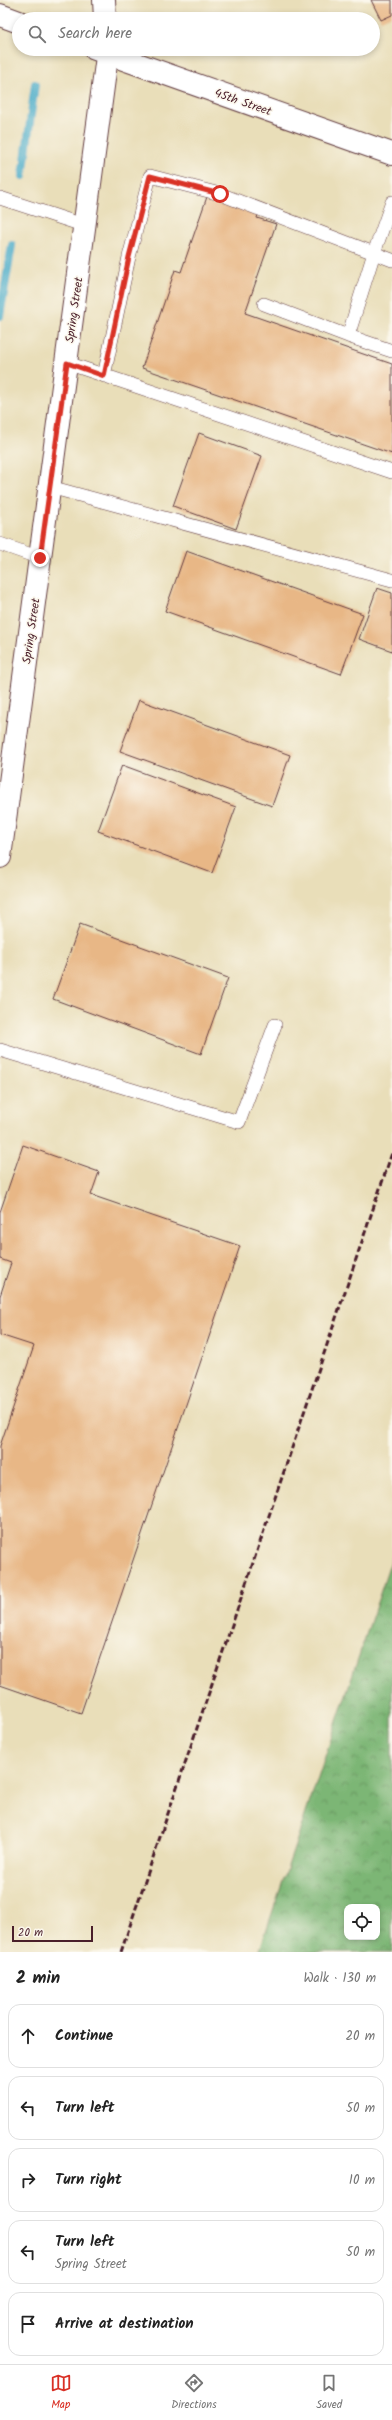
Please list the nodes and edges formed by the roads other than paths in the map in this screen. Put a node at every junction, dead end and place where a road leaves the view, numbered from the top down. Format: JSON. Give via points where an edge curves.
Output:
{"nodes":[{"id":1,"x":104,"y":0,"type":"edge"},
{"id":2,"x":105,"y":12,"type":"edge"},
{"id":3,"x":0,"y":15,"type":"edge"},
{"id":4,"x":12,"y":19,"type":"edge"},
{"id":5,"x":103,"y":56,"type":"edge"},
{"id":6,"x":118,"y":56,"type":"edge"},
{"id":7,"x":392,"y":154,"type":"edge"},
{"id":8,"x":0,"y":198,"type":"edge"},
{"id":9,"x":392,"y":202,"type":"edge"},
{"id":10,"x":86,"y":226,"type":"junction"},
{"id":11,"x":374,"y":253,"type":"junction"},
{"id":12,"x":392,"y":260,"type":"edge"},
{"id":13,"x":264,"y":304,"type":"dead end"},
{"id":14,"x":348,"y":336,"type":"junction"},
{"id":15,"x":392,"y":351,"type":"edge"},
{"id":16,"x":67,"y":363,"type":"junction"},
{"id":17,"x":104,"y":376,"type":"junction"},
{"id":18,"x":392,"y":472,"type":"edge"},
{"id":19,"x":50,"y":487,"type":"junction"},
{"id":20,"x":0,"y":544,"type":"edge"},
{"id":21,"x":40,"y":558,"type":"junction"},
{"id":22,"x":392,"y":580,"type":"edge"},
{"id":23,"x":0,"y":856,"type":"edge"},
{"id":24,"x":275,"y":1025,"type":"dead end"},
{"id":25,"x":0,"y":1050,"type":"edge"}],
"edges":[{"from":1,"to":2,"type":"street"},
{"from":3,"to":4,"type":"street"},
{"from":5,"to":10,"type":"street","name":"Spring Street"},
{"from":6,"to":7,"type":"street","name":"45th Street"},
{"from":8,"to":10,"type":"lane"},
{"from":9,"to":11,"type":"lane"},
{"from":10,"to":16,"type":"street","name":"Spring Street"},
{"from":11,"to":12,"type":"lane"},
{"from":11,"to":14,"type":"lane"},
{"from":11,"to":17,"type":"lane","via":[[220,194],[150,176],[129,257]]},
{"from":13,"to":14,"type":"lane"},
{"from":14,"to":15,"type":"lane"},
{"from":16,"to":17,"type":"lane"},
{"from":16,"to":19,"type":"street","name":"Spring Street"},
{"from":17,"to":18,"type":"lane"},
{"from":19,"to":21,"type":"street","name":"Spring Street"},
{"from":19,"to":22,"type":"lane"},
{"from":20,"to":21,"type":"lane"},
{"from":21,"to":23,"type":"street","name":"Spring Street"},
{"from":24,"to":25,"type":"lane","via":[[239,1122]]}]}
